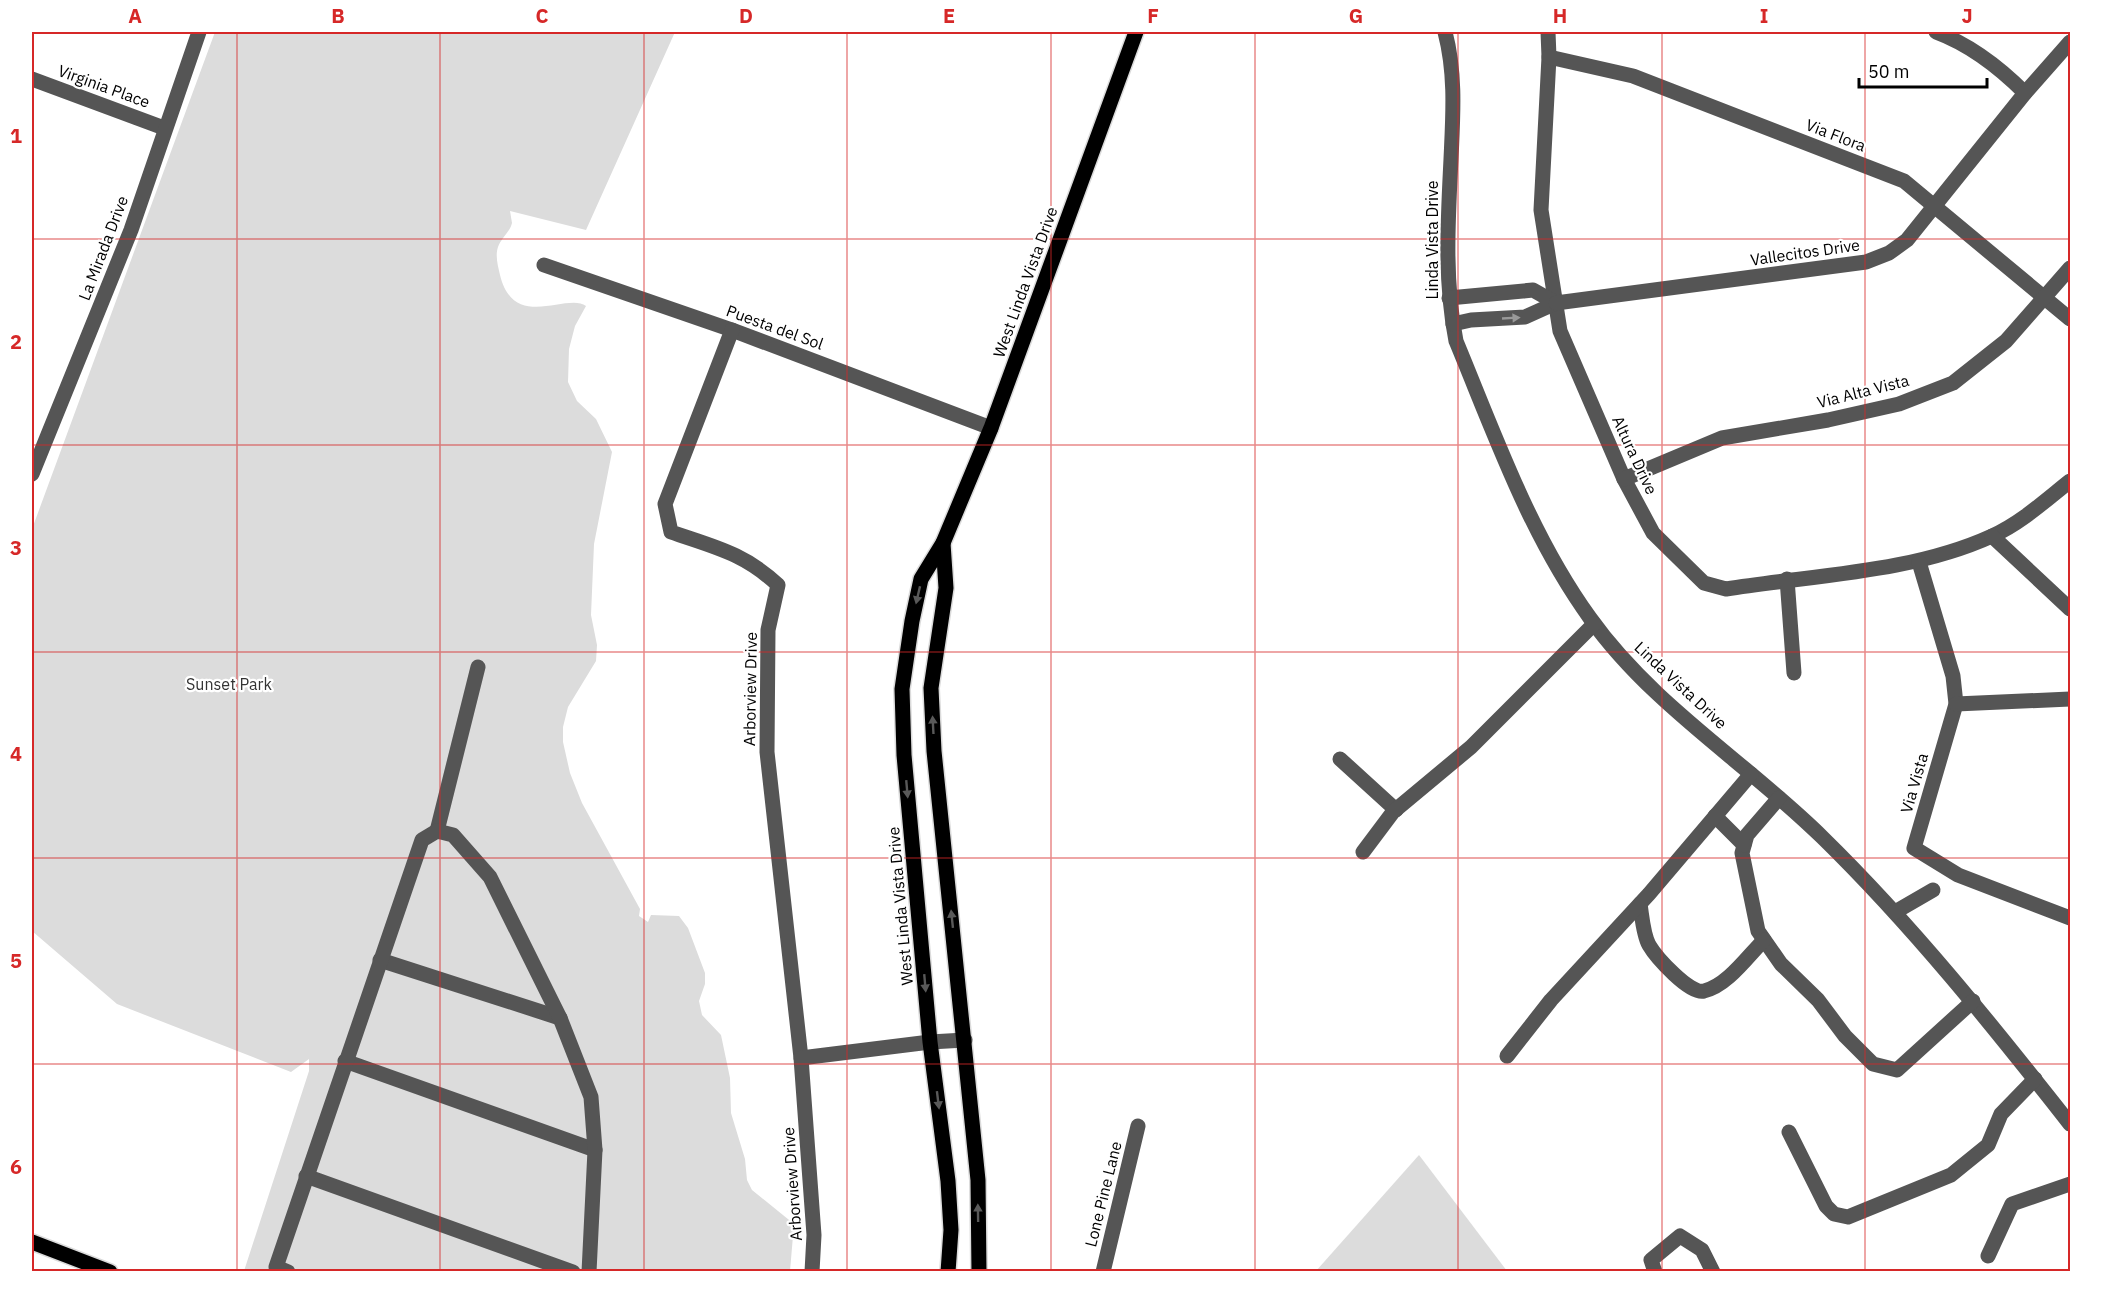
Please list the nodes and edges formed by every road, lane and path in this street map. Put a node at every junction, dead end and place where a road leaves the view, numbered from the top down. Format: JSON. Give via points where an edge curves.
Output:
{"nodes":[{"id":1,"x":199,"y":32,"type":"edge"},
{"id":2,"x":1136,"y":32,"type":"edge"},
{"id":3,"x":1445,"y":32,"type":"edge"},
{"id":4,"x":1548,"y":32,"type":"edge"},
{"id":5,"x":1936,"y":32,"type":"edge"},
{"id":6,"x":2070,"y":42,"type":"edge"},
{"id":7,"x":1549,"y":57,"type":"junction"},
{"id":8,"x":32,"y":79,"type":"edge"},
{"id":9,"x":2025,"y":93,"type":"junction"},
{"id":10,"x":164,"y":128,"type":"junction"},
{"id":11,"x":1936,"y":207,"type":"junction"},
{"id":12,"x":544,"y":265,"type":"dead end"},
{"id":13,"x":2070,"y":268,"type":"edge"},
{"id":14,"x":1449,"y":298,"type":"junction"},
{"id":15,"x":2045,"y":298,"type":"junction"},
{"id":16,"x":1556,"y":303,"type":"junction"},
{"id":17,"x":2070,"y":319,"type":"edge"},
{"id":18,"x":1453,"y":324,"type":"junction"},
{"id":19,"x":732,"y":330,"type":"junction"},
{"id":20,"x":991,"y":428,"type":"junction"},
{"id":21,"x":32,"y":474,"type":"edge"},
{"id":22,"x":1624,"y":479,"type":"junction"},
{"id":23,"x":2070,"y":481,"type":"edge"},
{"id":24,"x":1992,"y":536,"type":"junction"},
{"id":25,"x":943,"y":543,"type":"junction"},
{"id":26,"x":1920,"y":561,"type":"junction"},
{"id":27,"x":1787,"y":579,"type":"junction"},
{"id":28,"x":2070,"y":609,"type":"edge"},
{"id":29,"x":1594,"y":624,"type":"junction"},
{"id":30,"x":478,"y":667,"type":"dead end"},
{"id":31,"x":1794,"y":673,"type":"dead end"},
{"id":32,"x":2070,"y":699,"type":"edge"},
{"id":33,"x":1956,"y":704,"type":"junction"},
{"id":34,"x":1340,"y":759,"type":"dead end"},
{"id":35,"x":1751,"y":774,"type":"junction"},
{"id":36,"x":1779,"y":798,"type":"junction"},
{"id":37,"x":1396,"y":810,"type":"junction"},
{"id":38,"x":1715,"y":816,"type":"junction"},
{"id":39,"x":437,"y":831,"type":"junction"},
{"id":40,"x":1744,"y":845,"type":"junction"},
{"id":41,"x":1363,"y":852,"type":"dead end"},
{"id":42,"x":1933,"y":890,"type":"dead end"},
{"id":43,"x":1640,"y":904,"type":"junction"},
{"id":44,"x":1896,"y":912,"type":"junction"},
{"id":45,"x":2070,"y":918,"type":"edge"},
{"id":46,"x":1764,"y":940,"type":"junction"},
{"id":47,"x":380,"y":960,"type":"junction"},
{"id":48,"x":1973,"y":1001,"type":"junction"},
{"id":49,"x":560,"y":1018,"type":"junction"},
{"id":50,"x":965,"y":1040,"type":"junction"},
{"id":51,"x":930,"y":1042,"type":"junction"},
{"id":52,"x":1507,"y":1056,"type":"dead end"},
{"id":53,"x":801,"y":1058,"type":"junction"},
{"id":54,"x":345,"y":1061,"type":"junction"},
{"id":55,"x":2035,"y":1079,"type":"junction"},
{"id":56,"x":2070,"y":1124,"type":"edge"},
{"id":57,"x":1138,"y":1126,"type":"dead end"},
{"id":58,"x":1789,"y":1132,"type":"dead end"},
{"id":59,"x":595,"y":1150,"type":"junction"},
{"id":60,"x":306,"y":1176,"type":"junction"},
{"id":61,"x":2070,"y":1184,"type":"edge"},
{"id":62,"x":32,"y":1242,"type":"edge"},
{"id":63,"x":1988,"y":1256,"type":"dead end"},
{"id":64,"x":110,"y":1272,"type":"edge"},
{"id":65,"x":288,"y":1272,"type":"edge"},
{"id":66,"x":573,"y":1272,"type":"edge"},
{"id":67,"x":589,"y":1272,"type":"edge"},
{"id":68,"x":812,"y":1272,"type":"edge"},
{"id":69,"x":948,"y":1272,"type":"edge"},
{"id":70,"x":979,"y":1272,"type":"edge"},
{"id":71,"x":1103,"y":1272,"type":"edge"},
{"id":72,"x":1655,"y":1272,"type":"edge"},
{"id":73,"x":1713,"y":1272,"type":"edge"}],
"edges":[{"from":1,"to":10,"type":"street","name":"La Mirada Drive"},
{"from":2,"to":20,"type":"main road","name":"West Linda Vista Drive"},
{"from":3,"to":14,"type":"street","name":"Linda Vista Drive","via":[[1454,89],[1447,248]]},
{"from":4,"to":7,"type":"street","name":"Altura Drive"},
{"from":5,"to":9,"type":"street","via":[[1955,39],[2001,68]]},
{"from":6,"to":9,"type":"street","name":"Vallecitos Drive"},
{"from":7,"to":11,"type":"street","name":"Via Flora","via":[[1633,76],[1904,181]]},
{"from":7,"to":16,"type":"street","name":"Altura Drive","via":[[1541,210]]},
{"from":8,"to":10,"type":"street","name":"Virginia Place"},
{"from":9,"to":11,"type":"street","name":"Vallecitos Drive"},
{"from":10,"to":21,"type":"street","name":"La Mirada Drive","via":[[131,230]]},
{"from":11,"to":15,"type":"street","name":"Via Flora"},
{"from":11,"to":16,"type":"street","name":"Vallecitos Drive","via":[[1907,240],[1866,262]]},
{"from":12,"to":19,"type":"street","name":"Puesta del Sol"},
{"from":13,"to":15,"type":"street","name":"Via Alta Vista"},
{"from":14,"to":16,"type":"street","via":[[1533,290]]},
{"from":14,"to":18,"type":"street","name":"Linda Vista Drive"},
{"from":15,"to":17,"type":"street","name":"Via Flora"},
{"from":15,"to":22,"type":"street","name":"Via Alta Vista","via":[[2006,341],[1953,383],[1899,404],[1722,438]]},
{"from":18,"to":16,"type":"street","name":"Vallecitos Drive","one_way":true,"via":[[1525,317]]},
{"from":16,"to":22,"type":"street","name":"Altura Drive","via":[[1560,331]]},
{"from":18,"to":29,"type":"street","name":"Linda Vista Drive","via":[[1456,341],[1538,532]]},
{"from":19,"to":20,"type":"street","name":"Puesta del Sol"},
{"from":19,"to":53,"type":"street","name":"Arborview Drive","via":[[665,504],[671,532],[725,550],[757,566],[778,585],[768,630],[767,752]]},
{"from":20,"to":25,"type":"main road","name":"West Linda Vista Drive"},
{"from":22,"to":27,"type":"street","name":"Altura Drive","via":[[1653,533],[1704,583],[1726,589]]},
{"from":23,"to":24,"type":"street","name":"Altura Drive","via":[[2030,513]]},
{"from":24,"to":26,"type":"street","name":"Altura Drive"},
{"from":24,"to":28,"type":"street"},
{"from":50,"to":25,"type":"main road","name":"West Linda Vista Drive","one_way":true,"via":[[934,751],[931,688],[946,588]]},
{"from":25,"to":51,"type":"main road","name":"West Linda Vista Drive","one_way":true,"via":[[921,579],[902,689],[904,754]]},
{"from":26,"to":27,"type":"street","name":"Altura Drive"},
{"from":26,"to":33,"type":"street","name":"Via Vista","via":[[1953,676]]},
{"from":27,"to":31,"type":"street"},
{"from":29,"to":35,"type":"street","name":"Linda Vista Drive","via":[[1645,680]]},
{"from":29,"to":37,"type":"street","via":[[1471,747]]},
{"from":30,"to":39,"type":"street"},
{"from":32,"to":33,"type":"street"},
{"from":33,"to":45,"type":"street","name":"Via Vista","via":[[1914,848],[1958,875]]},
{"from":34,"to":37,"type":"street"},
{"from":35,"to":36,"type":"street","name":"Linda Vista Drive"},
{"from":35,"to":38,"type":"street"},
{"from":36,"to":40,"type":"street","via":[[1747,835]]},
{"from":36,"to":44,"type":"street","name":"Linda Vista Drive"},
{"from":37,"to":41,"type":"street"},
{"from":38,"to":40,"type":"street"},
{"from":38,"to":43,"type":"street"},
{"from":39,"to":47,"type":"street","via":[[422,840]]},
{"from":39,"to":49,"type":"street","via":[[453,835],[490,877]]},
{"from":40,"to":46,"type":"street","via":[[1742,853],[1758,931]]},
{"from":42,"to":44,"type":"street"},
{"from":43,"to":46,"type":"street","via":[[1649,945],[1696,992],[1721,982]]},
{"from":43,"to":52,"type":"street","via":[[1551,1000]]},
{"from":44,"to":48,"type":"street","name":"Linda Vista Drive"},
{"from":46,"to":48,"type":"street","via":[[1781,964],[1873,1064],[1897,1070]]},
{"from":47,"to":49,"type":"street"},
{"from":47,"to":54,"type":"street"},
{"from":48,"to":55,"type":"street","name":"Linda Vista Drive"},
{"from":49,"to":59,"type":"street","via":[[591,1097]]},
{"from":50,"to":51,"type":"street"},
{"from":70,"to":50,"type":"main road","name":"West Linda Vista Drive","one_way":true,"via":[[978,1180]]},
{"from":51,"to":53,"type":"street"},
{"from":51,"to":69,"type":"main road","name":"West Linda Vista Drive","one_way":true,"via":[[948,1181]]},
{"from":53,"to":68,"type":"street","name":"Arborview Drive","via":[[814,1235]]},
{"from":54,"to":59,"type":"street"},
{"from":54,"to":60,"type":"street"},
{"from":55,"to":56,"type":"street","name":"Linda Vista Drive"},
{"from":55,"to":58,"type":"street","via":[[2001,1114],[1988,1145],[1951,1175],[1848,1217],[1834,1214],[1826,1206]]},
{"from":57,"to":71,"type":"street","name":"Lone Pine Lane"},
{"from":59,"to":67,"type":"street"},
{"from":60,"to":65,"type":"street","via":[[276,1267]]},
{"from":60,"to":66,"type":"street"},
{"from":61,"to":63,"type":"street","via":[[2012,1204]]},
{"from":62,"to":64,"type":"main road"},
{"from":72,"to":73,"type":"street","via":[[1651,1260],[1680,1236],[1702,1250]]}]}
